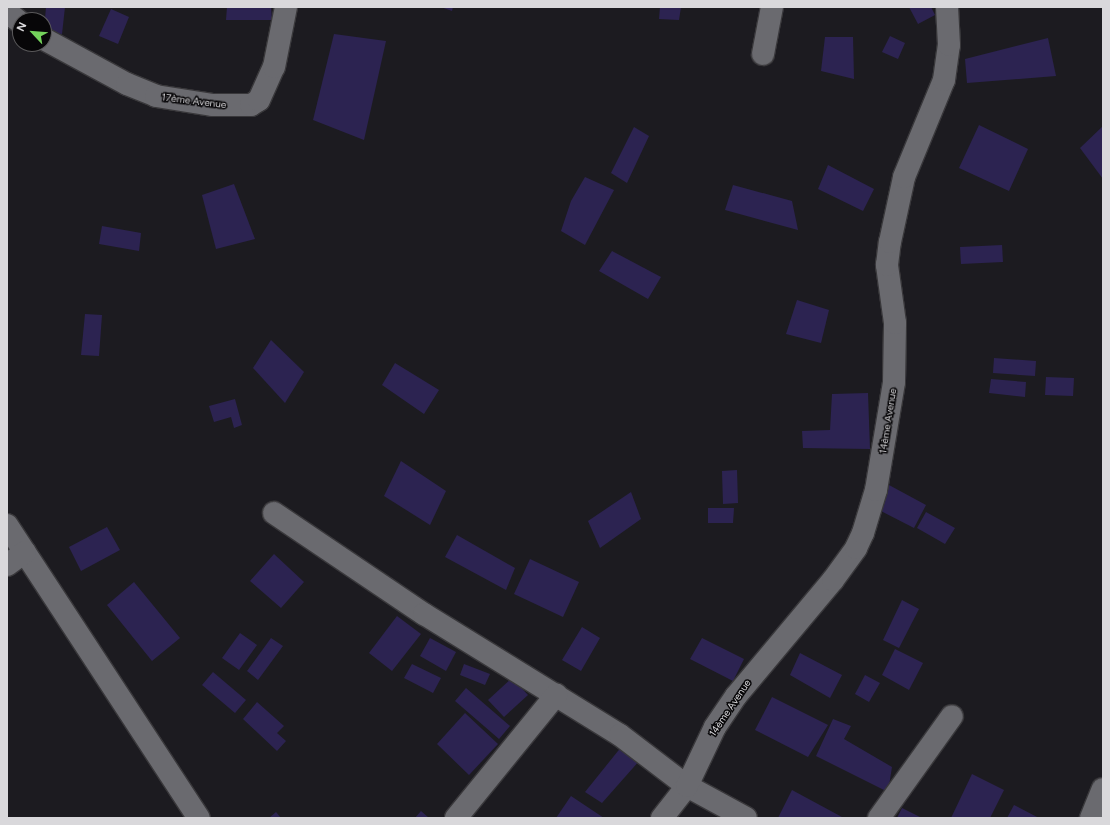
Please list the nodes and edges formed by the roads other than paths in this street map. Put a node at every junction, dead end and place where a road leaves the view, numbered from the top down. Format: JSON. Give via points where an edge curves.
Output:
{"nodes":[{"id":1,"x":286,"y":7,"type":"edge"},
{"id":2,"x":772,"y":7,"type":"edge"},
{"id":3,"x":947,"y":7,"type":"edge"},
{"id":4,"x":52,"y":43,"type":"edge"},
{"id":5,"x":763,"y":54,"type":"dead end"},
{"id":6,"x":274,"y":513,"type":"dead end"},
{"id":7,"x":7,"y":524,"type":"edge"},
{"id":8,"x":25,"y":552,"type":"junction"},
{"id":9,"x":7,"y":565,"type":"edge"},
{"id":10,"x":556,"y":695,"type":"junction"},
{"id":11,"x":952,"y":716,"type":"dead end"},
{"id":12,"x":687,"y":786,"type":"junction"},
{"id":13,"x":1103,"y":789,"type":"edge"},
{"id":14,"x":199,"y":818,"type":"edge"},
{"id":15,"x":456,"y":818,"type":"edge"},
{"id":16,"x":662,"y":818,"type":"edge"},
{"id":17,"x":746,"y":818,"type":"edge"},
{"id":18,"x":879,"y":818,"type":"edge"},
{"id":19,"x":1091,"y":818,"type":"edge"}],
"edges":[{"from":1,"to":4,"type":"street","name":"17ème Avenue","via":[[274,67],[259,100],[251,105],[214,105],[156,96],[127,84]]},
{"from":2,"to":5,"type":"street"},
{"from":3,"to":12,"type":"street","name":"14ème Avenue","via":[[949,45],[944,80],[904,177],[891,235],[887,265],[895,322],[894,382],[876,490],[862,533],[856,548],[833,580],[736,696],[715,727]]},
{"from":6,"to":10,"type":"street","via":[[424,614]]},
{"from":7,"to":8,"type":"street"},
{"from":8,"to":9,"type":"street"},
{"from":8,"to":14,"type":"street"},
{"from":10,"to":12,"type":"street","via":[[620,735]]},
{"from":10,"to":15,"type":"street"},
{"from":11,"to":18,"type":"street"},
{"from":12,"to":16,"type":"street","name":"14ème Avenue"},
{"from":12,"to":17,"type":"street"},
{"from":13,"to":19,"type":"street"}]}
